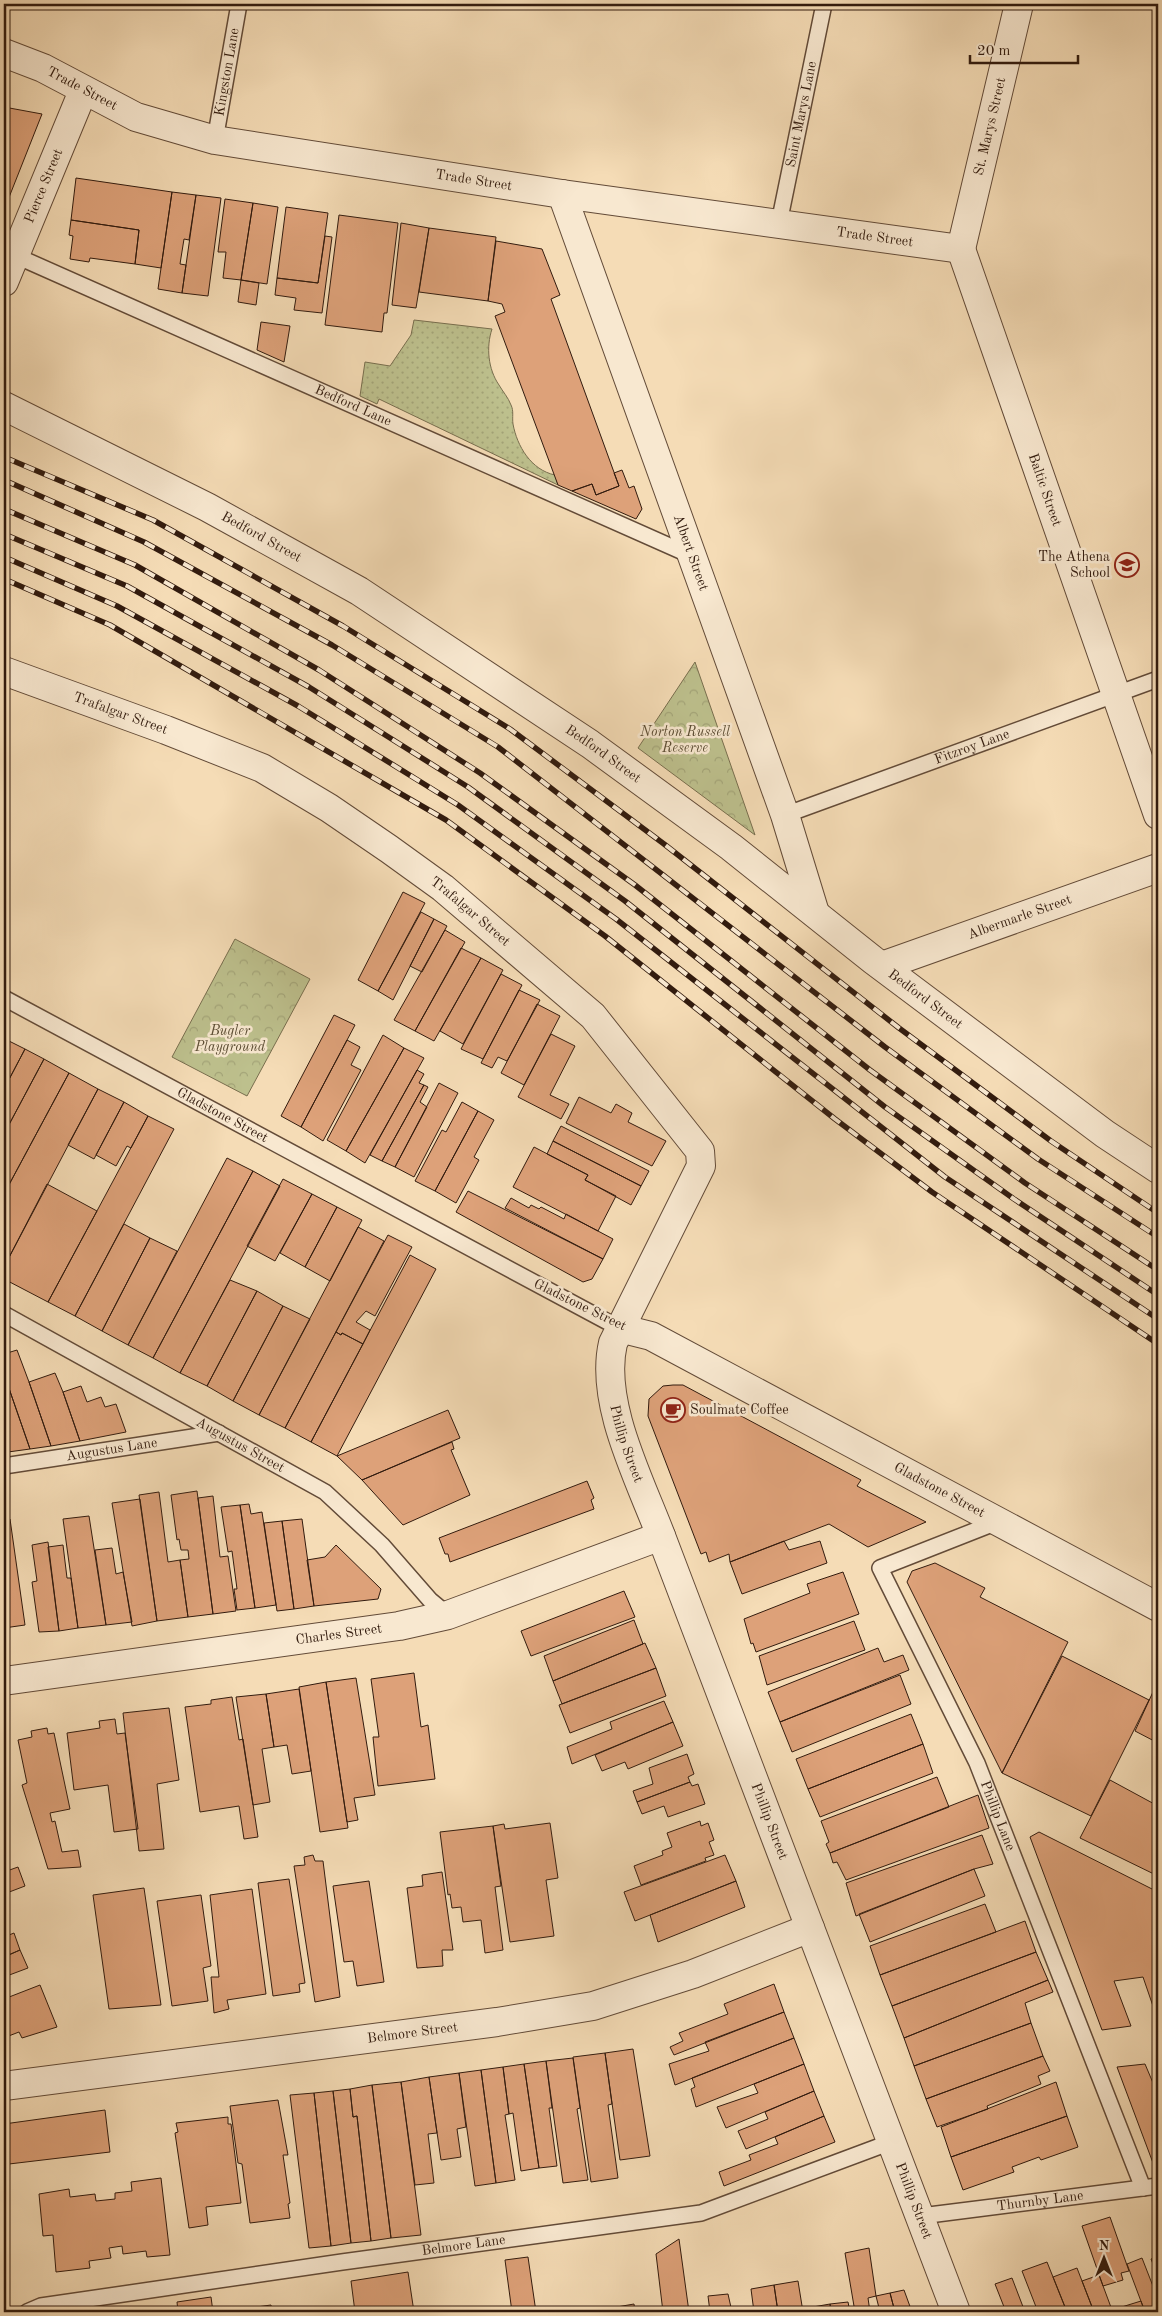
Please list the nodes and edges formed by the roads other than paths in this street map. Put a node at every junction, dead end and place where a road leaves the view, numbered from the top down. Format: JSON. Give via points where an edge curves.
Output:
{"nodes":[{"id":1,"x":239,"y":4,"type":"edge"},
{"id":2,"x":824,"y":4,"type":"edge"},
{"id":3,"x":1019,"y":4,"type":"edge"},
{"id":4,"x":4,"y":53,"type":"edge"},
{"id":5,"x":83,"y":91,"type":"junction"},
{"id":6,"x":215,"y":140,"type":"junction"},
{"id":7,"x":562,"y":194,"type":"junction"},
{"id":8,"x":779,"y":224,"type":"junction"},
{"id":9,"x":961,"y":249,"type":"junction"},
{"id":10,"x":14,"y":254,"type":"junction"},
{"id":11,"x":4,"y":282,"type":"edge"},
{"id":12,"x":4,"y":406,"type":"edge"},
{"id":13,"x":692,"y":556,"type":"junction"},
{"id":14,"x":4,"y":671,"type":"edge"},
{"id":15,"x":1158,"y":679,"type":"edge"},
{"id":16,"x":1116,"y":694,"type":"junction"},
{"id":17,"x":785,"y":815,"type":"junction"},
{"id":18,"x":1158,"y":815,"type":"edge"},
{"id":19,"x":1158,"y":868,"type":"edge"},
{"id":20,"x":815,"y":913,"type":"junction"},
{"id":21,"x":882,"y":966,"type":"junction"},
{"id":22,"x":4,"y":998,"type":"edge"},
{"id":23,"x":1158,"y":1169,"type":"edge"},
{"id":24,"x":4,"y":1314,"type":"edge"},
{"id":25,"x":619,"y":1328,"type":"junction"},
{"id":26,"x":219,"y":1433,"type":"junction"},
{"id":27,"x":4,"y":1466,"type":"edge"},
{"id":28,"x":997,"y":1522,"type":"junction"},
{"id":29,"x":660,"y":1536,"type":"junction"},
{"id":30,"x":1158,"y":1607,"type":"edge"},
{"id":31,"x":448,"y":1615,"type":"junction"},
{"id":32,"x":4,"y":1681,"type":"edge"},
{"id":33,"x":810,"y":1928,"type":"junction"},
{"id":34,"x":4,"y":2086,"type":"edge"},
{"id":35,"x":891,"y":2142,"type":"junction"},
{"id":36,"x":1158,"y":2186,"type":"edge"},
{"id":37,"x":1143,"y":2188,"type":"junction"},
{"id":38,"x":921,"y":2216,"type":"junction"},
{"id":39,"x":27,"y":2312,"type":"edge"},
{"id":40,"x":956,"y":2312,"type":"edge"}],
"edges":[{"from":1,"to":6,"type":"lane","name":"Kingston Lane"},
{"from":2,"to":8,"type":"lane","name":"Saint Marys Lane"},
{"from":3,"to":9,"type":"street","name":"St. Marys Street"},
{"from":4,"to":5,"type":"street","name":"Trade Street","via":[[43,68]]},
{"from":5,"to":6,"type":"street","name":"Trade Street","via":[[136,117]]},
{"from":5,"to":10,"type":"street","name":"Pierce Street"},
{"from":6,"to":7,"type":"street","name":"Trade Street"},
{"from":7,"to":8,"type":"street","name":"Trade Street"},
{"from":7,"to":13,"type":"street","name":"Albert Street"},
{"from":8,"to":9,"type":"street","name":"Trade Street"},
{"from":9,"to":16,"type":"street","name":"Baltic Street"},
{"from":10,"to":11,"type":"street","name":"Pierce Street"},
{"from":10,"to":13,"type":"lane","name":"Bedford Lane"},
{"from":12,"to":20,"type":"street","name":"Bedford Street","via":[[207,507],[359,591],[590,744]]},
{"from":13,"to":17,"type":"street","name":"Albert Street"},
{"from":14,"to":25,"type":"street","name":"Trafalgar Street","via":[[262,768],[330,808],[443,888],[593,1016],[700,1151],[701,1166]]},
{"from":15,"to":16,"type":"lane","name":"Fitzroy Lane"},
{"from":16,"to":17,"type":"lane","name":"Fitzroy Lane"},
{"from":16,"to":18,"type":"street","name":"Baltic Street"},
{"from":17,"to":20,"type":"street","name":"Albert Street"},
{"from":19,"to":21,"type":"street","name":"Albermarle Street"},
{"from":20,"to":21,"type":"street","name":"Bedford Street"},
{"from":21,"to":23,"type":"street","name":"Bedford Street","via":[[1105,1134]]},
{"from":22,"to":25,"type":"lane","name":"Gladstone Street"},
{"from":24,"to":26,"type":"lane","name":"Augustus Street"},
{"from":25,"to":28,"type":"street","name":"Gladstone Street","via":[[651,1336]]},
{"from":25,"to":29,"type":"street","name":"Phillip Street","via":[[610,1358],[612,1400]]},
{"from":26,"to":27,"type":"lane","name":"Augustus Lane"},
{"from":26,"to":31,"type":"lane","name":"Augustus Street","via":[[325,1492],[382,1545],[430,1600]]},
{"from":28,"to":30,"type":"street","name":"Gladstone Street"},
{"from":28,"to":37,"type":"lane","name":"Phillip Lane","via":[[880,1568],[977,1763]]},
{"from":29,"to":31,"type":"street","name":"Charles Street"},
{"from":29,"to":33,"type":"street","name":"Phillip Street"},
{"from":31,"to":32,"type":"street","name":"Charles Street","via":[[399,1626]]},
{"from":33,"to":34,"type":"street","name":"Belmore Street","via":[[693,1974],[593,2006],[498,2022]]},
{"from":33,"to":35,"type":"street","name":"Phillip Street"},
{"from":35,"to":38,"type":"street","name":"Phillip Street"},
{"from":35,"to":39,"type":"lane","name":"Belmore Lane","via":[[701,2213],[216,2280],[41,2306]]},
{"from":36,"to":37,"type":"lane","name":"Thurnby Lane"},
{"from":37,"to":38,"type":"lane","name":"Thurnby Lane"},
{"from":38,"to":40,"type":"street","name":"Phillip Street"}]}
